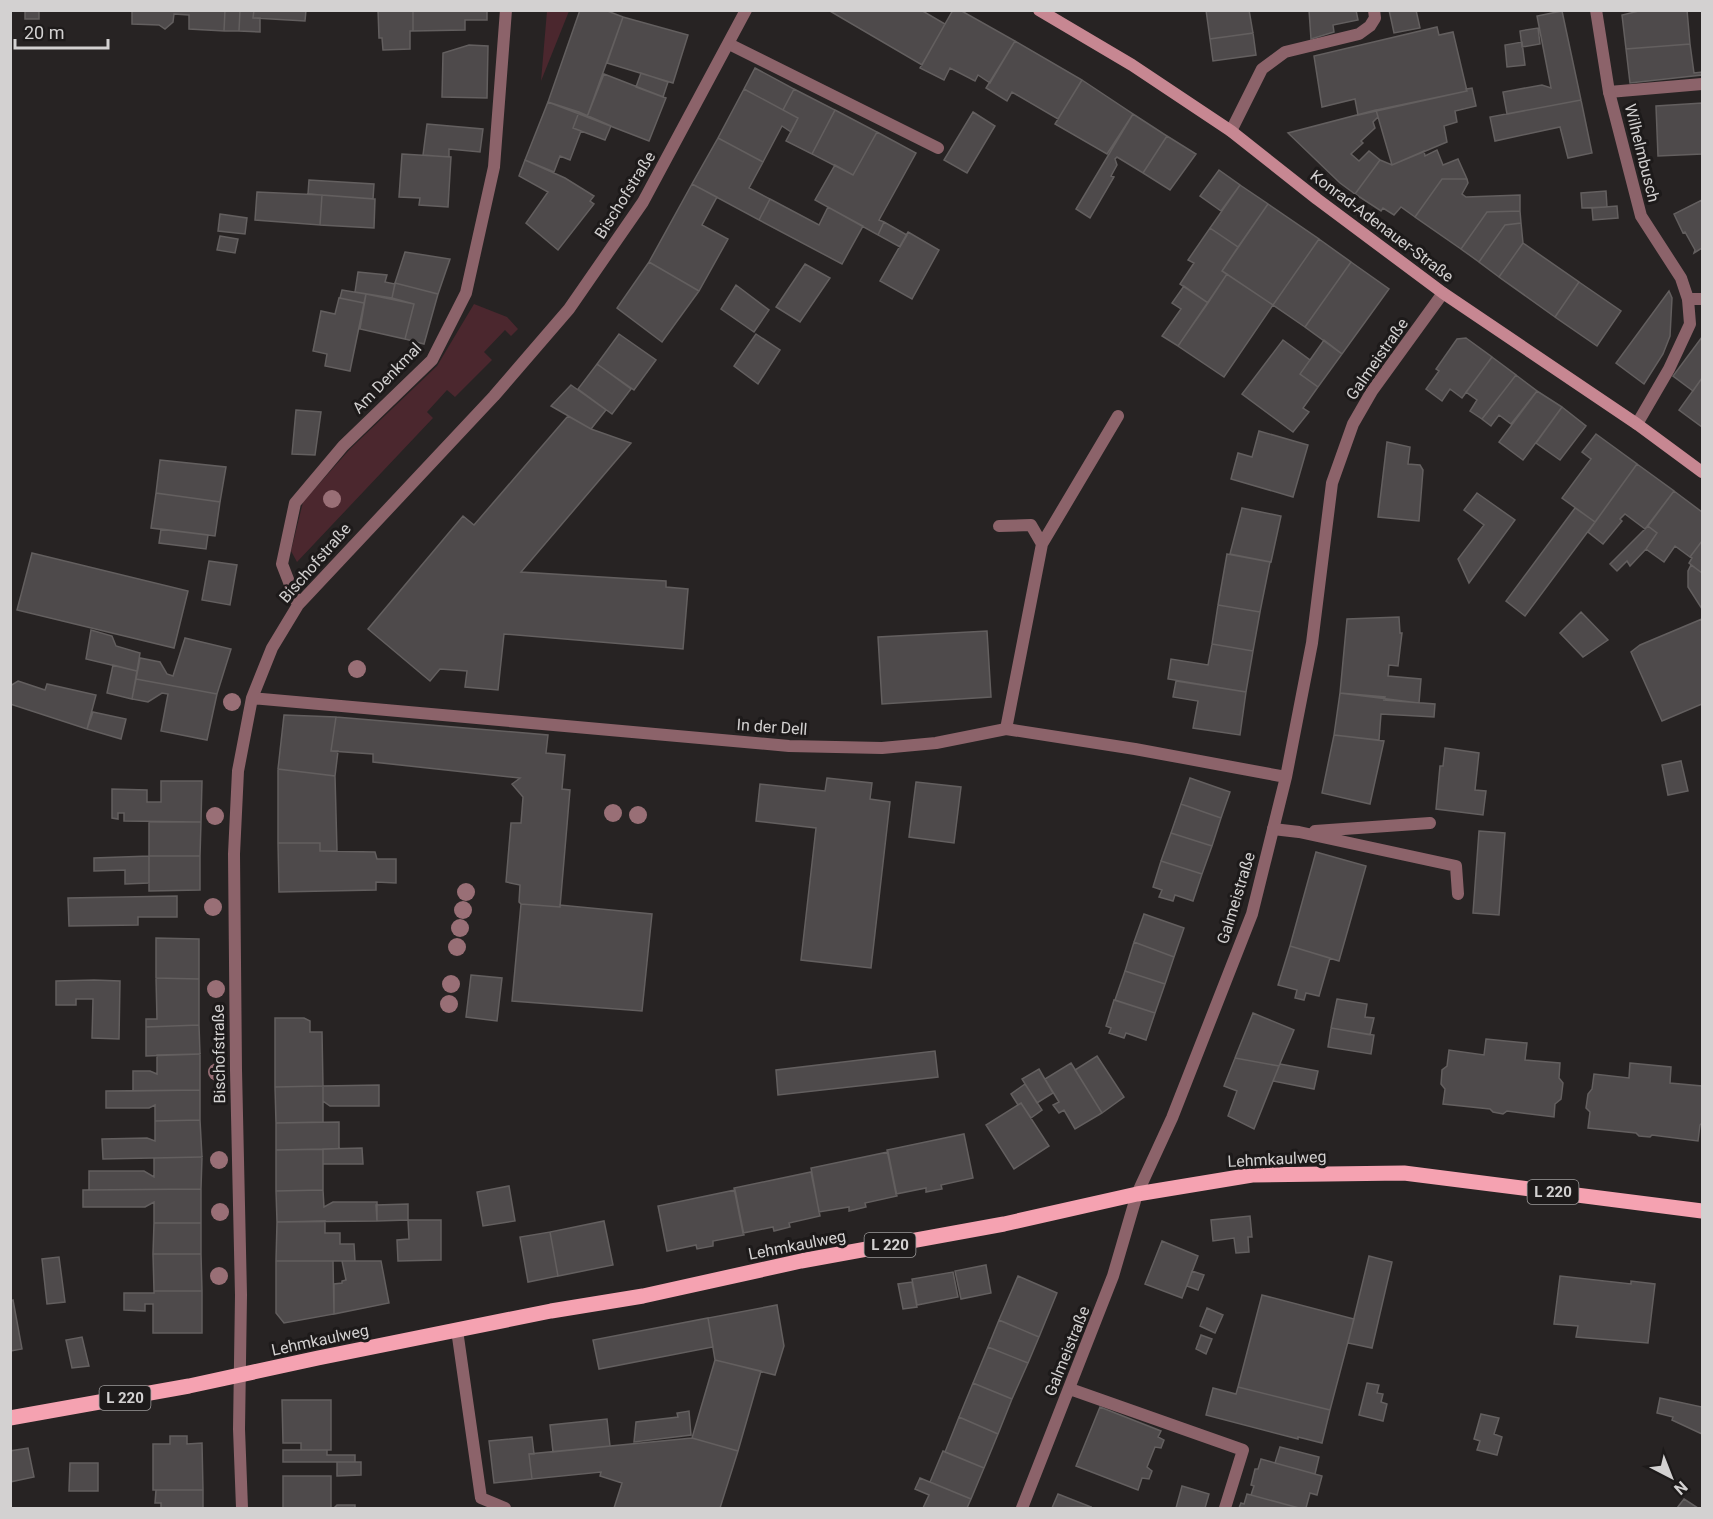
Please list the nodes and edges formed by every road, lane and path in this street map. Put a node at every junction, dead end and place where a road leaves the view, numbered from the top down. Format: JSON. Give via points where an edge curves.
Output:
{"nodes":[{"id":1,"x":506,"y":10,"type":"edge"},
{"id":2,"x":746,"y":10,"type":"edge"},
{"id":3,"x":1039,"y":10,"type":"edge"},
{"id":4,"x":1374,"y":10,"type":"edge"},
{"id":5,"x":1596,"y":10,"type":"edge"},
{"id":6,"x":729,"y":44,"type":"junction"},
{"id":7,"x":1702,"y":84,"type":"edge"},
{"id":8,"x":1610,"y":92,"type":"junction"},
{"id":9,"x":1230,"y":131,"type":"junction"},
{"id":10,"x":938,"y":148,"type":"dead end"},
{"id":11,"x":1443,"y":293,"type":"junction"},
{"id":12,"x":1688,"y":299,"type":"junction"},
{"id":13,"x":1702,"y":299,"type":"edge"},
{"id":14,"x":1118,"y":416,"type":"dead end"},
{"id":15,"x":1637,"y":424,"type":"junction"},
{"id":16,"x":1702,"y":472,"type":"edge"},
{"id":17,"x":999,"y":526,"type":"dead end"},
{"id":18,"x":1042,"y":544,"type":"junction"},
{"id":19,"x":298,"y":605,"type":"junction"},
{"id":20,"x":252,"y":698,"type":"junction"},
{"id":21,"x":1006,"y":729,"type":"junction"},
{"id":22,"x":1286,"y":777,"type":"junction"},
{"id":23,"x":1430,"y":823,"type":"dead end"},
{"id":24,"x":1273,"y":829,"type":"junction"},
{"id":25,"x":1299,"y":832,"type":"junction"},
{"id":26,"x":1458,"y":894,"type":"dead end"},
{"id":27,"x":1137,"y":1194,"type":"junction"},
{"id":28,"x":1702,"y":1211,"type":"edge"},
{"id":29,"x":457,"y":1330,"type":"junction"},
{"id":30,"x":239,"y":1375,"type":"junction"},
{"id":31,"x":1070,"y":1389,"type":"junction"},
{"id":32,"x":10,"y":1418,"type":"edge"},
{"id":33,"x":242,"y":1509,"type":"edge"},
{"id":34,"x":505,"y":1509,"type":"edge"},
{"id":35,"x":1022,"y":1509,"type":"edge"},
{"id":36,"x":1225,"y":1509,"type":"edge"}],
"edges":[{"from":1,"to":19,"type":"street","name":"Am Denkmal","via":[[494,167],[466,293],[432,360],[343,446],[295,503],[282,564]]},
{"from":2,"to":6,"type":"street","name":"Bischofstraße"},
{"from":3,"to":9,"type":"street","name":"Konrad-Adenauer-Straße","via":[[1132,65]]},
{"from":4,"to":9,"type":"street","via":[[1370,26],[1359,34],[1285,52],[1262,69]]},
{"from":5,"to":8,"type":"street","name":"Wilhelmbusch"},
{"from":6,"to":10,"type":"street"},
{"from":6,"to":19,"type":"street","name":"Bischofstraße","via":[[643,202],[569,309],[494,396]]},
{"from":7,"to":8,"type":"street"},
{"from":8,"to":12,"type":"street","name":"Wilhelmbusch","via":[[1641,216],[1681,278]]},
{"from":9,"to":11,"type":"street","name":"Konrad-Adenauer-Straße"},
{"from":11,"to":15,"type":"street","name":"Konrad-Adenauer-Straße"},
{"from":11,"to":22,"type":"street","name":"Galmeistraße","via":[[1367,399],[1353,424],[1332,483],[1312,643]]},
{"from":12,"to":13,"type":"street"},
{"from":12,"to":15,"type":"street","name":"Wilhelmbusch","via":[[1690,324]]},
{"from":14,"to":18,"type":"street"},
{"from":15,"to":16,"type":"street","name":"Konrad-Adenauer-Straße"},
{"from":17,"to":18,"type":"street","via":[[1031,525]]},
{"from":18,"to":21,"type":"street"},
{"from":19,"to":20,"type":"street","name":"Bischofstraße","via":[[272,648]]},
{"from":20,"to":21,"type":"street","name":"In der Dell","via":[[789,746],[882,748],[936,743]]},
{"from":20,"to":30,"type":"street","name":"Bischofstraße","via":[[238,771],[234,854]]},
{"from":21,"to":22,"type":"street","name":"In der Dell"},
{"from":22,"to":24,"type":"street","name":"Galmeistraße"},
{"from":23,"to":25,"type":"street"},
{"from":24,"to":25,"type":"street"},
{"from":24,"to":27,"type":"street","name":"Galmeistraße","via":[[1252,914],[1172,1118]]},
{"from":25,"to":26,"type":"street","via":[[1456,866]]},
{"from":27,"to":28,"type":"main road","name":"Lehmkaulweg","number":"L 220","via":[[1252,1175],[1404,1173]]},
{"from":27,"to":29,"type":"main road","name":"Lehmkaulweg","number":"L 220","via":[[1004,1224]]},
{"from":27,"to":31,"type":"street","name":"Galmeistraße","via":[[1113,1276]]},
{"from":29,"to":30,"type":"main road","name":"Lehmkaulweg","number":"L 220"},
{"from":29,"to":34,"type":"street","via":[[481,1498]]},
{"from":30,"to":32,"type":"main road","name":"Lehmkaulweg","number":"L 220"},
{"from":30,"to":33,"type":"street","name":"Bischofstraße"},
{"from":31,"to":35,"type":"street","name":"Galmeistraße"},
{"from":31,"to":36,"type":"street","via":[[1243,1450]]}]}
